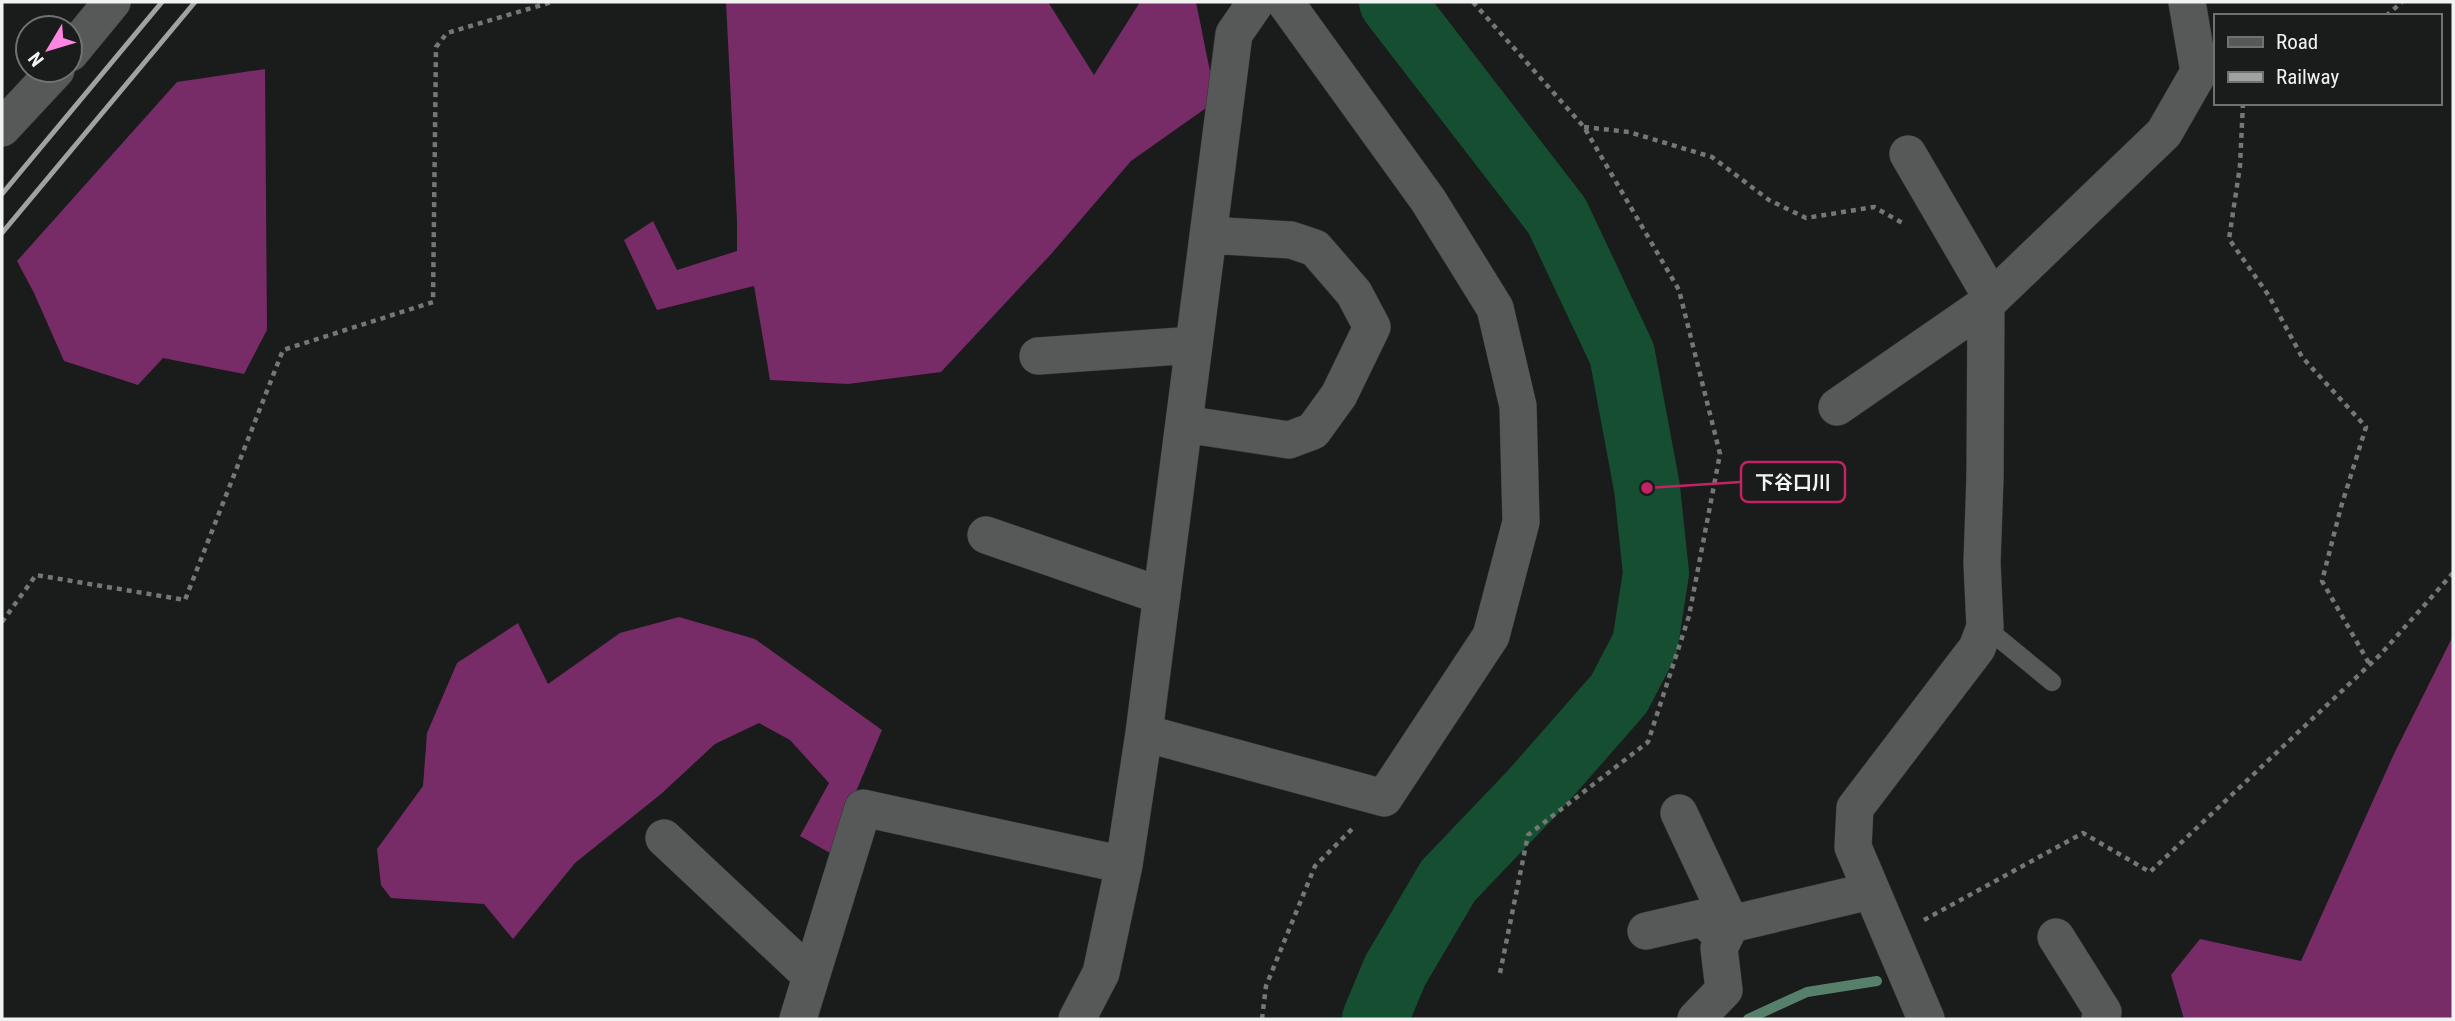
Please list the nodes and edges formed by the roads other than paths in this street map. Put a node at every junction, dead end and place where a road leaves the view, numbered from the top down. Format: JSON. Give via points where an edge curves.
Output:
{"nodes":[{"id":1,"x":112,"y":2,"type":"edge"},
{"id":2,"x":1256,"y":2,"type":"edge"},
{"id":3,"x":1285,"y":2,"type":"edge"},
{"id":4,"x":2188,"y":2,"type":"edge"},
{"id":5,"x":84,"y":36,"type":"edge"},
{"id":6,"x":43,"y":84,"type":"edge"},
{"id":7,"x":2,"y":128,"type":"edge"},
{"id":8,"x":1908,"y":154,"type":"dead end"},
{"id":9,"x":1208,"y":235,"type":"junction"},
{"id":10,"x":1989,"y":301,"type":"junction"},
{"id":11,"x":1194,"y":345,"type":"junction"},
{"id":12,"x":1038,"y":356,"type":"dead end"},
{"id":13,"x":1838,"y":407,"type":"dead end"},
{"id":14,"x":1184,"y":424,"type":"junction"},
{"id":15,"x":986,"y":535,"type":"dead end"},
{"id":16,"x":1162,"y":596,"type":"junction"},
{"id":17,"x":1985,"y":627,"type":"junction"},
{"id":18,"x":2052,"y":682,"type":"dead end"},
{"id":19,"x":1144,"y":733,"type":"junction"},
{"id":20,"x":1679,"y":813,"type":"dead end"},
{"id":21,"x":664,"y":838,"type":"dead end"},
{"id":22,"x":1124,"y":865,"type":"junction"},
{"id":23,"x":1870,"y":891,"type":"junction"},
{"id":24,"x":1646,"y":931,"type":"dead end"},
{"id":25,"x":1728,"y":931,"type":"junction"},
{"id":26,"x":2056,"y":937,"type":"dead end"},
{"id":27,"x":811,"y":976,"type":"junction"},
{"id":28,"x":798,"y":1019,"type":"edge"},
{"id":29,"x":1077,"y":1019,"type":"edge"},
{"id":30,"x":1696,"y":1019,"type":"edge"},
{"id":31,"x":1926,"y":1019,"type":"edge"},
{"id":32,"x":2100,"y":1019,"type":"edge"}],
"edges":[{"from":1,"to":5,"type":"street"},
{"from":2,"to":9,"type":"street","via":[[1234,34]]},
{"from":3,"to":19,"type":"street","via":[[1429,200],[1495,308],[1518,406],[1521,522],[1491,636],[1384,798]]},
{"from":4,"to":10,"type":"street","via":[[2199,72],[2164,133]]},
{"from":6,"to":7,"type":"street"},
{"from":8,"to":10,"type":"street"},
{"from":9,"to":11,"type":"street"},
{"from":9,"to":14,"type":"street","via":[[1291,240],[1315,248],[1354,293],[1372,327],[1339,395],[1313,431],[1289,440]]},
{"from":10,"to":13,"type":"street"},
{"from":10,"to":17,"type":"street","via":[[1982,563]]},
{"from":11,"to":12,"type":"street"},
{"from":11,"to":14,"type":"street"},
{"from":14,"to":16,"type":"street"},
{"from":15,"to":16,"type":"street"},
{"from":16,"to":19,"type":"street"},
{"from":17,"to":18,"type":"lane"},
{"from":17,"to":23,"type":"street","via":[[1977,648],[1855,808],[1853,848]]},
{"from":19,"to":22,"type":"street"},
{"from":20,"to":25,"type":"street"},
{"from":21,"to":27,"type":"street"},
{"from":22,"to":27,"type":"street","via":[[863,808]]},
{"from":22,"to":29,"type":"street","via":[[1101,973]]},
{"from":23,"to":25,"type":"street"},
{"from":23,"to":31,"type":"street"},
{"from":24,"to":25,"type":"street","via":[[1702,918]]},
{"from":25,"to":30,"type":"street","via":[[1718,948],[1724,990]]},
{"from":26,"to":32,"type":"street","via":[[2103,1012]]},
{"from":27,"to":28,"type":"street"}]}
